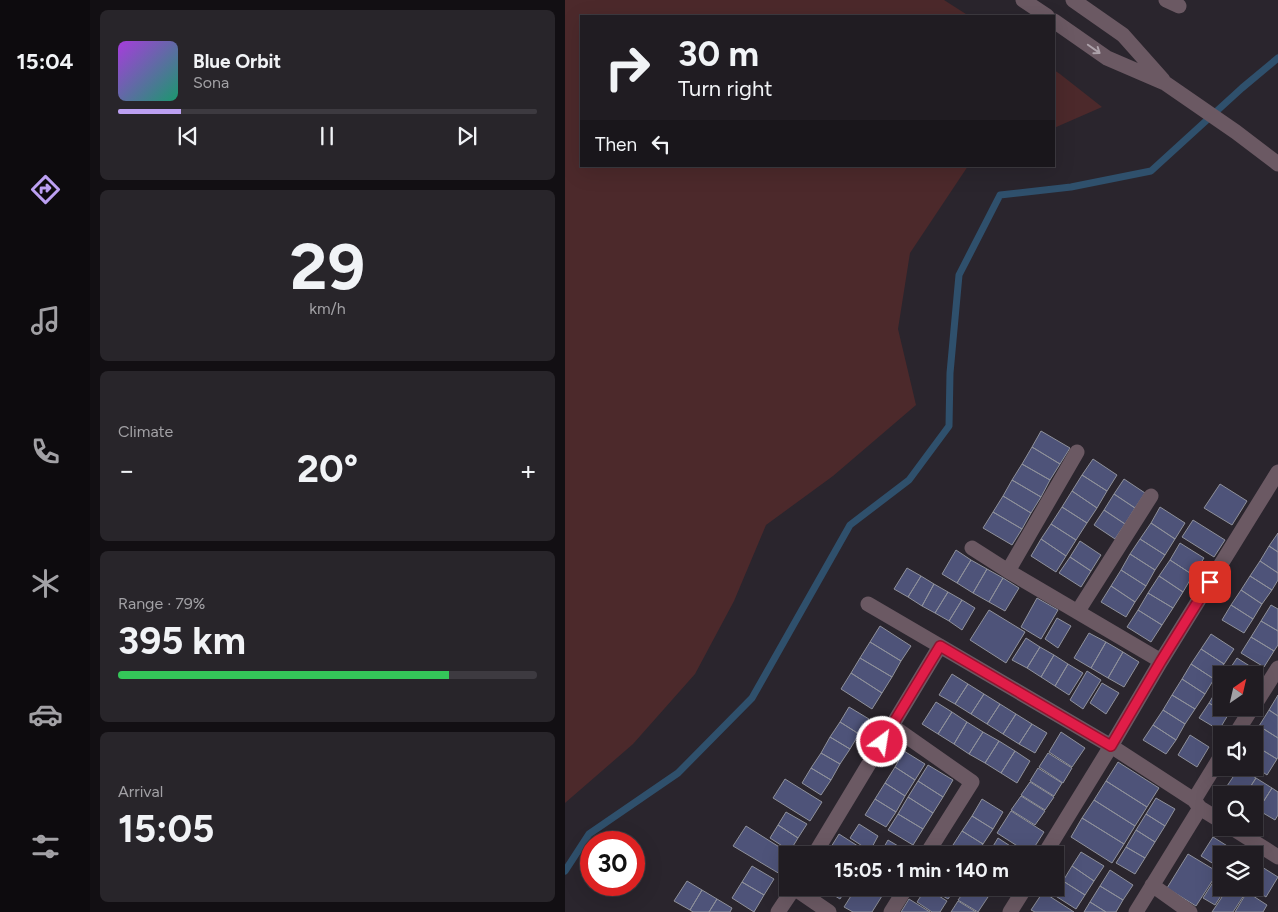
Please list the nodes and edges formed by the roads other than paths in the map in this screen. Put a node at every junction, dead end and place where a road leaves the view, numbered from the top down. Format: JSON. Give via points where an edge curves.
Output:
{"nodes":[{"id":1,"x":1023,"y":0,"type":"edge"},
{"id":2,"x":1073,"y":0,"type":"edge"},
{"id":3,"x":1046,"y":15,"type":"edge"},
{"id":4,"x":1055,"y":22,"type":"edge"},
{"id":5,"x":1165,"y":83,"type":"junction"},
{"id":6,"x":1278,"y":164,"type":"edge"},
{"id":7,"x":1077,"y":452,"type":"dead end"},
{"id":8,"x":1278,"y":472,"type":"edge"},
{"id":9,"x":1151,"y":496,"type":"dead end"},
{"id":10,"x":972,"y":548,"type":"dead end"},
{"id":11,"x":1008,"y":570,"type":"junction"},
{"id":12,"x":868,"y":604,"type":"dead end"},
{"id":13,"x":1078,"y":611,"type":"junction"},
{"id":14,"x":940,"y":646,"type":"junction"},
{"id":15,"x":1161,"y":661,"type":"junction"},
{"id":16,"x":1278,"y":668,"type":"edge"},
{"id":17,"x":1263,"y":691,"type":"edge"},
{"id":18,"x":891,"y":726,"type":"junction"},
{"id":19,"x":1111,"y":746,"type":"junction"},
{"id":20,"x":1213,"y":772,"type":"edge"},
{"id":21,"x":1197,"y":804,"type":"junction"},
{"id":22,"x":1213,"y":815,"type":"edge"},
{"id":23,"x":1245,"y":836,"type":"edge"},
{"id":24,"x":819,"y":846,"type":"edge"},
{"id":25,"x":932,"y":846,"type":"edge"},
{"id":26,"x":1050,"y":846,"type":"edge"},
{"id":27,"x":1278,"y":857,"type":"edge"},
{"id":28,"x":1152,"y":885,"type":"junction"},
{"id":29,"x":789,"y":896,"type":"edge"},
{"id":30,"x":806,"y":896,"type":"edge"},
{"id":31,"x":901,"y":896,"type":"edge"},
{"id":32,"x":1020,"y":896,"type":"edge"},
{"id":33,"x":778,"y":912,"type":"edge"},
{"id":34,"x":829,"y":912,"type":"edge"},
{"id":35,"x":891,"y":912,"type":"edge"},
{"id":36,"x":1010,"y":912,"type":"edge"},
{"id":37,"x":1135,"y":912,"type":"edge"},
{"id":38,"x":1190,"y":912,"type":"edge"}],
"edges":[{"from":1,"to":3,"type":"street"},
{"from":2,"to":5,"type":"street","via":[[1123,35]]},
{"from":4,"to":5,"type":"street","one_way":true,"via":[[1107,58]]},
{"from":5,"to":6,"type":"street"},
{"from":7,"to":11,"type":"street"},
{"from":8,"to":15,"type":"street"},
{"from":9,"to":13,"type":"street"},
{"from":10,"to":11,"type":"street"},
{"from":11,"to":13,"type":"street"},
{"from":12,"to":14,"type":"street"},
{"from":13,"to":15,"type":"street"},
{"from":14,"to":18,"type":"street"},
{"from":14,"to":19,"type":"street"},
{"from":15,"to":19,"type":"street"},
{"from":16,"to":17,"type":"street"},
{"from":18,"to":24,"type":"street"},
{"from":18,"to":25,"type":"street","via":[[972,782]]},
{"from":19,"to":21,"type":"street"},
{"from":19,"to":26,"type":"street"},
{"from":20,"to":21,"type":"street"},
{"from":21,"to":22,"type":"street"},
{"from":21,"to":28,"type":"street"},
{"from":23,"to":27,"type":"street"},
{"from":28,"to":37,"type":"street"},
{"from":28,"to":38,"type":"street"},
{"from":29,"to":33,"type":"street"},
{"from":30,"to":34,"type":"street"},
{"from":31,"to":35,"type":"street"},
{"from":32,"to":36,"type":"street"}]}
